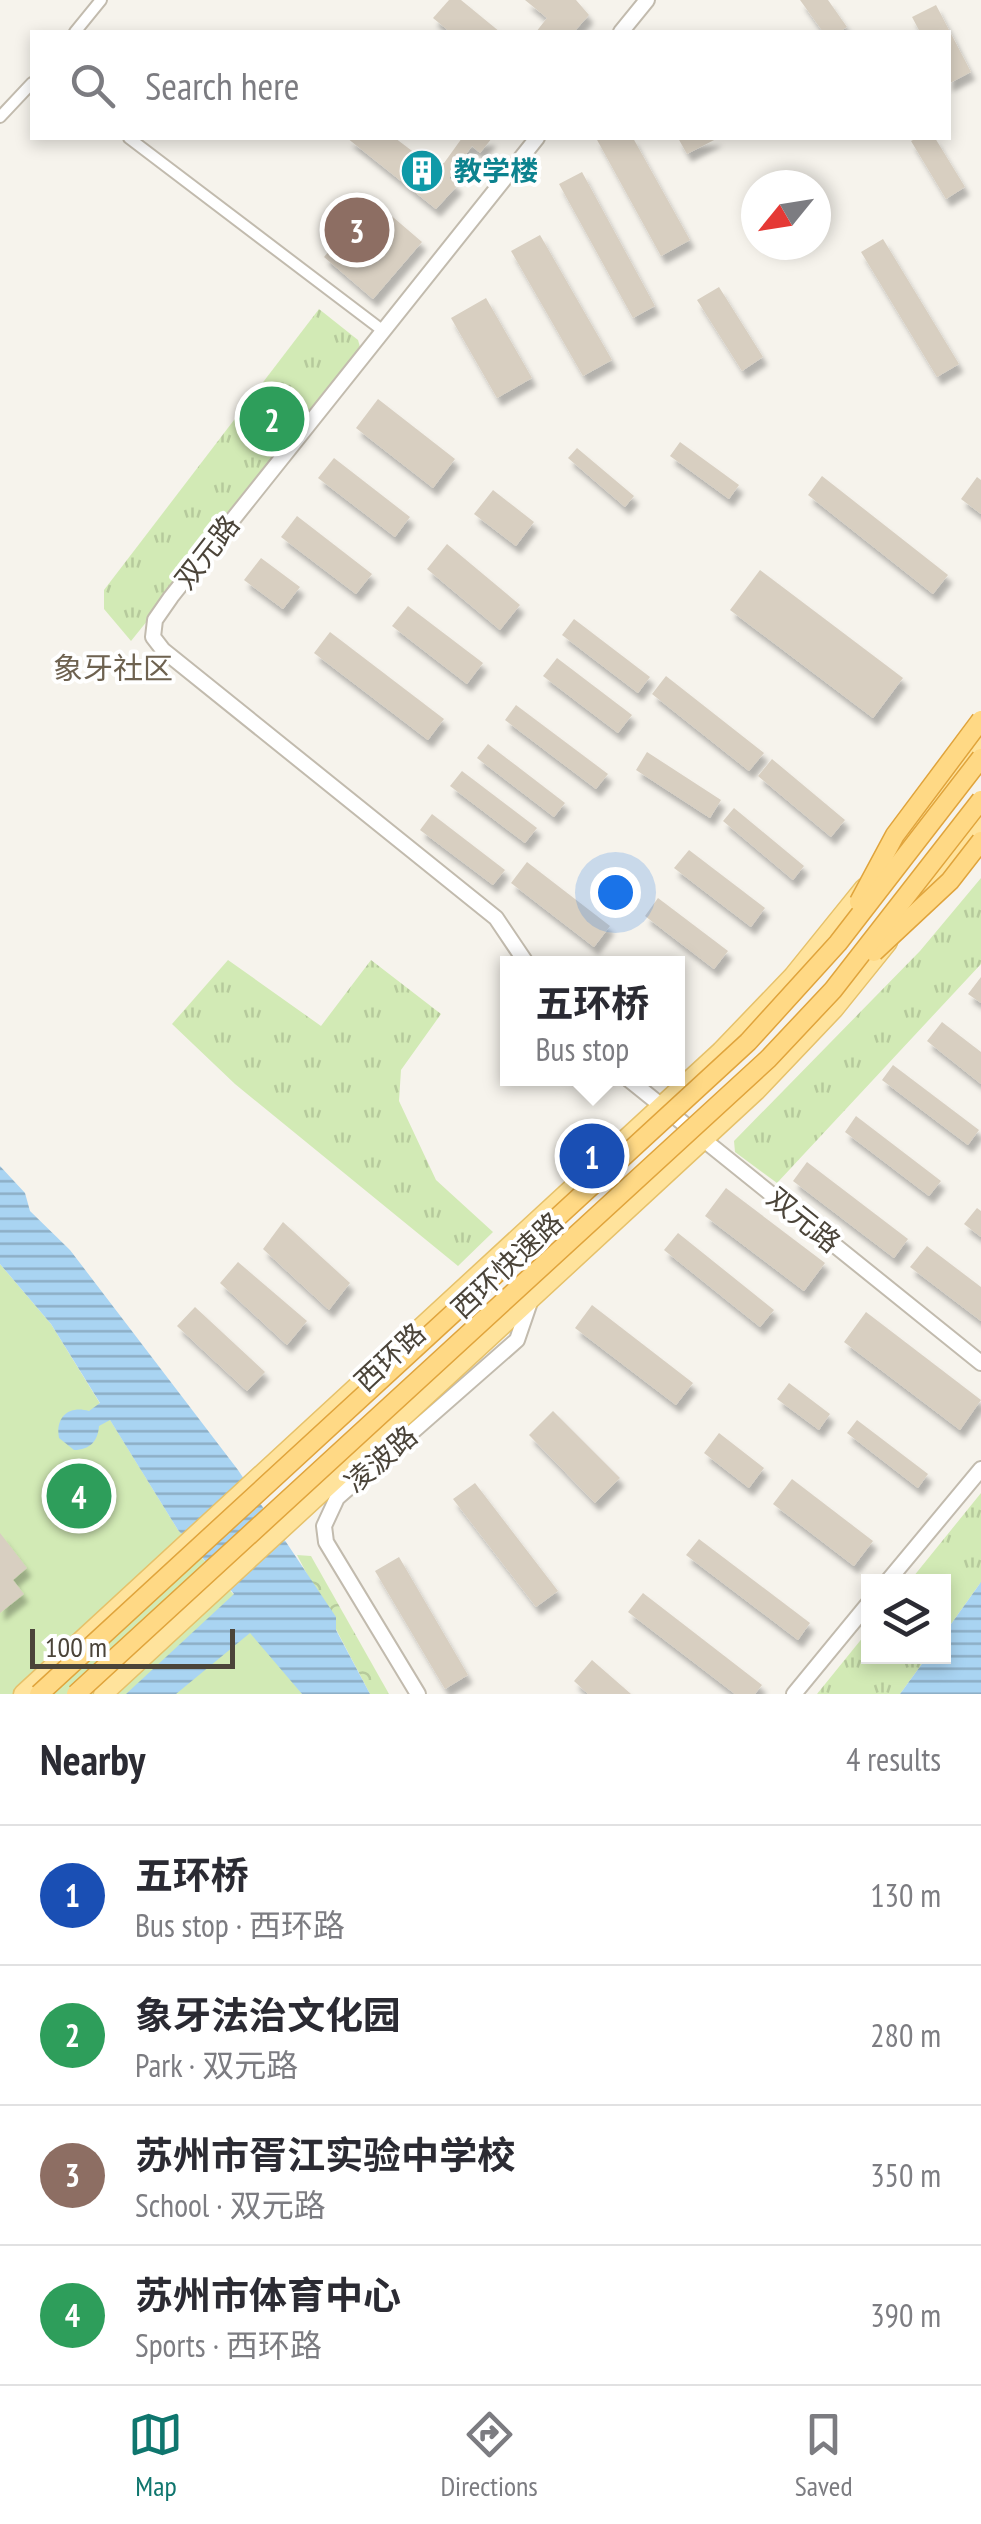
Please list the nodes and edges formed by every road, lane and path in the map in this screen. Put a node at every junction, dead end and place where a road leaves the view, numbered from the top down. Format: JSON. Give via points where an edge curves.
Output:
{"nodes":[{"id":1,"x":101,"y":0,"type":"edge"},
{"id":2,"x":647,"y":0,"type":"edge"},
{"id":3,"x":76,"y":30,"type":"edge"},
{"id":4,"x":623,"y":30,"type":"edge"},
{"id":5,"x":30,"y":85,"type":"edge"},
{"id":6,"x":0,"y":117,"type":"edge"},
{"id":7,"x":132,"y":140,"type":"edge"},
{"id":8,"x":535,"y":140,"type":"edge"},
{"id":9,"x":382,"y":330,"type":"junction"},
{"id":10,"x":981,"y":720,"type":"edge"},
{"id":11,"x":981,"y":737,"type":"edge"},
{"id":12,"x":981,"y":758,"type":"edge"},
{"id":13,"x":981,"y":800,"type":"edge"},
{"id":14,"x":981,"y":824,"type":"edge"},
{"id":15,"x":981,"y":841,"type":"edge"},
{"id":16,"x":838,"y":943,"type":"junction"},
{"id":17,"x":522,"y":956,"type":"edge"},
{"id":18,"x":833,"y":990,"type":"junction"},
{"id":19,"x":685,"y":1084,"type":"edge"},
{"id":20,"x":637,"y":1086,"type":"edge"},
{"id":21,"x":683,"y":1086,"type":"edge"},
{"id":22,"x":662,"y":1107,"type":"junction"},
{"id":23,"x":704,"y":1139,"type":"junction"},
{"id":24,"x":531,"y":1299,"type":"junction"},
{"id":25,"x":981,"y":1362,"type":"edge"},
{"id":26,"x":981,"y":1469,"type":"edge"},
{"id":27,"x":895,"y":1574,"type":"edge"},
{"id":28,"x":861,"y":1613,"type":"edge"},
{"id":29,"x":23,"y":1694,"type":"edge"},
{"id":30,"x":39,"y":1694,"type":"edge"},
{"id":31,"x":76,"y":1694,"type":"edge"},
{"id":32,"x":103,"y":1694,"type":"edge"},
{"id":33,"x":418,"y":1694,"type":"edge"},
{"id":34,"x":794,"y":1694,"type":"edge"}],
"edges":[{"from":1,"to":3,"type":"street"},
{"from":2,"to":4,"type":"street"},
{"from":5,"to":6,"type":"street"},
{"from":7,"to":9,"type":"street"},
{"from":8,"to":9,"type":"street"},
{"from":9,"to":17,"type":"street","name":"双元路","via":[[171,597],[155,620],[153,637],[496,918]]},
{"from":10,"to":16,"type":"highway","bridge":true,"via":[[895,834]]},
{"from":11,"to":19,"type":"main road","name":"西环路","via":[[793,976]]},
{"from":12,"to":16,"type":"highway","name":"西环快速路","bridge":true},
{"from":13,"to":18,"type":"highway","name":"西环快速路","bridge":true},
{"from":14,"to":23,"type":"main road","name":"西环路","via":[[834,1010]]},
{"from":15,"to":18,"type":"highway","bridge":true,"via":[[950,881]]},
{"from":16,"to":30,"type":"highway","name":"西环快速路","bridge":true,"via":[[712,1077]]},
{"from":18,"to":31,"type":"highway","name":"西环快速路","bridge":true,"via":[[729,1096]]},
{"from":20,"to":22,"type":"street","name":"双元路"},
{"from":21,"to":22,"type":"main road","name":"西环路"},
{"from":22,"to":23,"type":"street","name":"双元路"},
{"from":22,"to":29,"type":"main road","name":"西环路"},
{"from":23,"to":24,"type":"main road","name":"西环路"},
{"from":23,"to":25,"type":"street","name":"双元路"},
{"from":24,"to":32,"type":"main road","name":"西环路"},
{"from":24,"to":33,"type":"street","name":"凌波路","via":[[517,1340],[337,1498],[324,1526],[326,1542]]},
{"from":26,"to":27,"type":"street"},
{"from":28,"to":34,"type":"street"}]}
